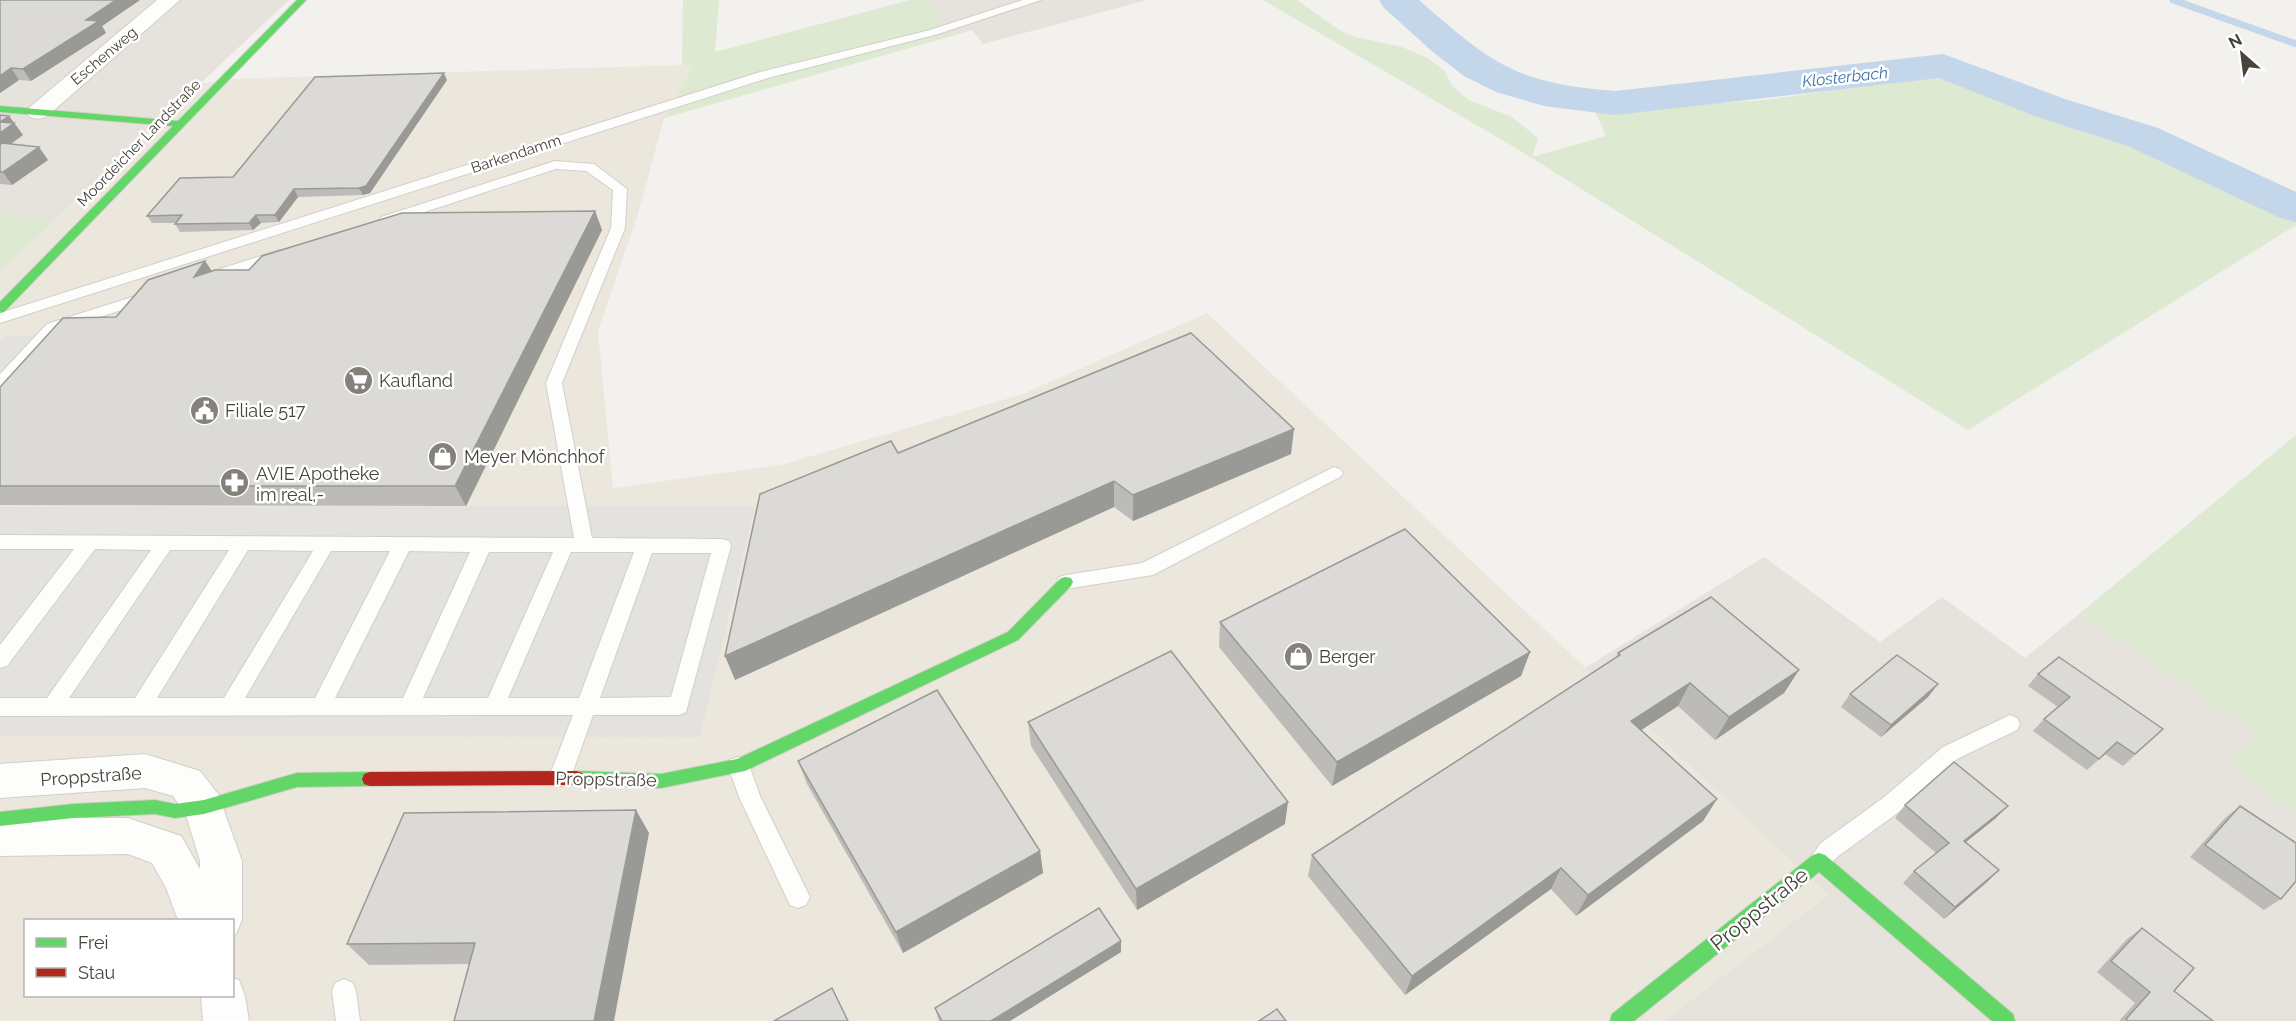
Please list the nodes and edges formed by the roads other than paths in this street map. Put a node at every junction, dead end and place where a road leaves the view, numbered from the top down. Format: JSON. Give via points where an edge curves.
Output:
{"nodes":[{"id":1,"x":170,"y":0,"type":"edge"},
{"id":2,"x":302,"y":0,"type":"edge"},
{"id":3,"x":1035,"y":0,"type":"edge"},
{"id":4,"x":0,"y":109,"type":"edge"},
{"id":5,"x":38,"y":112,"type":"junction"},
{"id":6,"x":180,"y":124,"type":"junction"},
{"id":7,"x":366,"y":226,"type":"edge"},
{"id":8,"x":299,"y":248,"type":"edge"},
{"id":9,"x":187,"y":284,"type":"edge"},
{"id":10,"x":165,"y":291,"type":"edge"},
{"id":11,"x":0,"y":309,"type":"edge"},
{"id":12,"x":0,"y":318,"type":"edge"},
{"id":13,"x":0,"y":384,"type":"edge"},
{"id":14,"x":1334,"y":473,"type":"dead end"},
{"id":15,"x":90,"y":542,"type":"junction"},
{"id":16,"x":166,"y":542,"type":"junction"},
{"id":17,"x":243,"y":543,"type":"junction"},
{"id":18,"x":326,"y":544,"type":"junction"},
{"id":19,"x":403,"y":544,"type":"junction"},
{"id":20,"x":483,"y":544,"type":"junction"},
{"id":21,"x":3,"y":545,"type":"edge"},
{"id":22,"x":575,"y":545,"type":"junction"},
{"id":23,"x":646,"y":545,"type":"junction"},
{"id":24,"x":1066,"y":582,"type":"joint"},
{"id":25,"x":0,"y":660,"type":"edge"},
{"id":26,"x":495,"y":705,"type":"junction"},
{"id":27,"x":585,"y":705,"type":"junction"},
{"id":28,"x":230,"y":706,"type":"junction"},
{"id":29,"x":321,"y":706,"type":"junction"},
{"id":30,"x":409,"y":706,"type":"junction"},
{"id":31,"x":0,"y":707,"type":"edge"},
{"id":32,"x":52,"y":707,"type":"junction"},
{"id":33,"x":141,"y":707,"type":"junction"},
{"id":34,"x":2010,"y":724,"type":"dead end"},
{"id":35,"x":739,"y":766,"type":"junction"},
{"id":36,"x":560,"y":777,"type":"junction"},
{"id":37,"x":0,"y":781,"type":"edge"},
{"id":38,"x":204,"y":807,"type":"junction"},
{"id":39,"x":0,"y":819,"type":"edge"},
{"id":40,"x":0,"y":837,"type":"edge"},
{"id":41,"x":166,"y":849,"type":"junction"},
{"id":42,"x":1819,"y":861,"type":"junction"},
{"id":43,"x":798,"y":897,"type":"dead end"},
{"id":44,"x":198,"y":919,"type":"edge"},
{"id":45,"x":221,"y":919,"type":"edge"},
{"id":46,"x":344,"y":991,"type":"dead end"},
{"id":47,"x":223,"y":997,"type":"edge"},
{"id":48,"x":226,"y":1021,"type":"edge"},
{"id":49,"x":348,"y":1021,"type":"edge"},
{"id":50,"x":1619,"y":1021,"type":"edge"},
{"id":51,"x":2006,"y":1021,"type":"edge"}],
"edges":[{"from":1,"to":5,"type":"street","name":"Eschenweg"},
{"from":2,"to":6,"type":"street","name":"Moordeicher Landstraße"},
{"from":3,"to":12,"type":"lane","name":"Barkendamm","via":[[934,32],[764,75]]},
{"from":4,"to":5,"type":"street","name":"Eschenweg"},
{"from":5,"to":6,"type":"street","name":"Eschenweg"},
{"from":6,"to":11,"type":"street","name":"Moordeicher Landstraße"},
{"from":7,"to":22,"type":"lane","via":[[555,165],[589,167],[620,189],[618,228],[554,383]]},
{"from":8,"to":9,"type":"lane"},
{"from":10,"to":13,"type":"lane","via":[[53,327]]},
{"from":14,"to":24,"type":"lane","via":[[1146,570]]},
{"from":15,"to":16,"type":"lane"},
{"from":15,"to":21,"type":"lane"},
{"from":15,"to":25,"type":"lane"},
{"from":16,"to":17,"type":"lane"},
{"from":16,"to":32,"type":"lane"},
{"from":17,"to":18,"type":"lane"},
{"from":17,"to":33,"type":"lane"},
{"from":18,"to":19,"type":"lane"},
{"from":18,"to":28,"type":"lane"},
{"from":19,"to":20,"type":"lane"},
{"from":19,"to":29,"type":"lane"},
{"from":20,"to":22,"type":"lane"},
{"from":20,"to":30,"type":"lane"},
{"from":22,"to":23,"type":"lane"},
{"from":22,"to":26,"type":"lane"},
{"from":23,"to":27,"type":"lane"},
{"from":23,"to":27,"type":"lane","via":[[722,546],[679,706]]},
{"from":24,"to":35,"type":"street","name":"Proppstraße","via":[[1013,636]]},
{"from":26,"to":27,"type":"lane"},
{"from":26,"to":30,"type":"lane"},
{"from":27,"to":36,"type":"lane"},
{"from":28,"to":29,"type":"lane"},
{"from":28,"to":33,"type":"lane"},
{"from":29,"to":30,"type":"lane"},
{"from":31,"to":32,"type":"lane"},
{"from":32,"to":33,"type":"lane"},
{"from":34,"to":42,"type":"lane","via":[[1950,753]]},
{"from":35,"to":36,"type":"street","name":"Proppstraße","via":[[661,781]]},
{"from":35,"to":43,"type":"lane"},
{"from":36,"to":38,"type":"street","name":"Proppstraße","via":[[297,780]]},
{"from":37,"to":38,"type":"street","name":"Proppstraße","via":[[145,771],[186,783]]},
{"from":38,"to":39,"type":"street","name":"Proppstraße","via":[[175,811],[155,807],[73,811]]},
{"from":38,"to":41,"type":"street"},
{"from":38,"to":45,"type":"street","name":"Proppstraße","via":[[221,861]]},
{"from":40,"to":41,"type":"street","via":[[128,836]]},
{"from":41,"to":44,"type":"street","via":[[184,880]]},
{"from":42,"to":50,"type":"street","name":"Proppstraße"},
{"from":42,"to":51,"type":"street","name":"Proppstraße"},
{"from":46,"to":49,"type":"lane"},
{"from":47,"to":48,"type":"street"}]}
